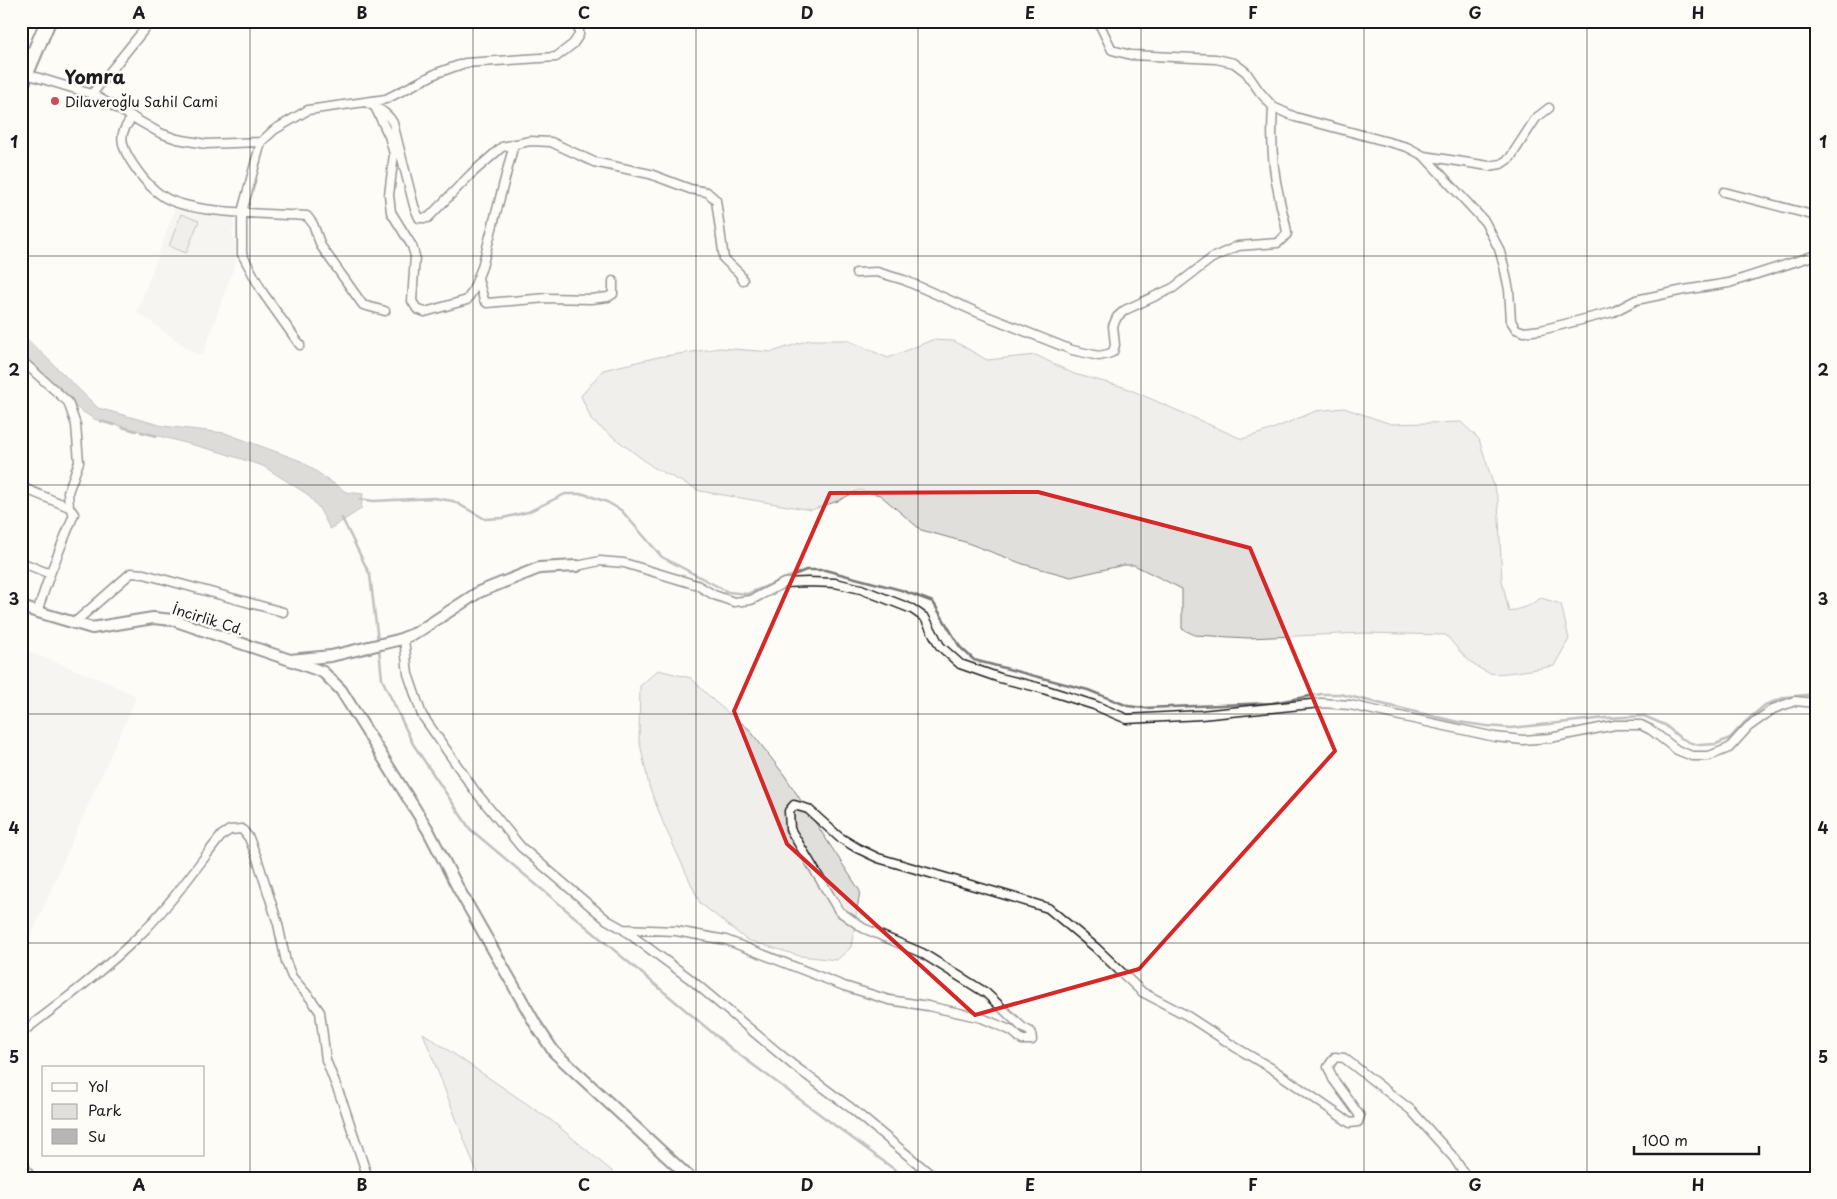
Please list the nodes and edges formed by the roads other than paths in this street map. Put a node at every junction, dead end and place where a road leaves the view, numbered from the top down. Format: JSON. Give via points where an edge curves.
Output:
{"nodes":[{"id":1,"x":31,"y":21,"type":"edge"},
{"id":2,"x":48,"y":21,"type":"edge"},
{"id":3,"x":151,"y":21,"type":"edge"},
{"id":4,"x":579,"y":21,"type":"edge"},
{"id":5,"x":1098,"y":21,"type":"edge"},
{"id":6,"x":21,"y":44,"type":"edge"},
{"id":7,"x":24,"y":80,"type":"edge"},
{"id":8,"x":92,"y":94,"type":"junction"},
{"id":9,"x":366,"y":102,"type":"junction"},
{"id":10,"x":1273,"y":107,"type":"junction"},
{"id":11,"x":376,"y":108,"type":"junction"},
{"id":12,"x":1549,"y":108,"type":"dead end"},
{"id":13,"x":133,"y":117,"type":"junction"},
{"id":14,"x":262,"y":142,"type":"junction"},
{"id":15,"x":514,"y":144,"type":"junction"},
{"id":16,"x":1424,"y":156,"type":"junction"},
{"id":17,"x":1724,"y":192,"type":"dead end"},
{"id":18,"x":242,"y":212,"type":"junction"},
{"id":19,"x":1816,"y":216,"type":"edge"},
{"id":20,"x":1816,"y":255,"type":"edge"},
{"id":21,"x":856,"y":274,"type":"dead end"},
{"id":22,"x":478,"y":279,"type":"junction"},
{"id":23,"x":743,"y":280,"type":"dead end"},
{"id":24,"x":613,"y":281,"type":"dead end"},
{"id":25,"x":385,"y":311,"type":"dead end"},
{"id":26,"x":300,"y":345,"type":"dead end"},
{"id":27,"x":21,"y":360,"type":"edge"},
{"id":28,"x":21,"y":487,"type":"edge"},
{"id":29,"x":69,"y":507,"type":"junction"},
{"id":30,"x":21,"y":562,"type":"edge"},
{"id":31,"x":577,"y":566,"type":"joint"},
{"id":32,"x":50,"y":574,"type":"junction"},
{"id":33,"x":21,"y":607,"type":"edge"},
{"id":34,"x":37,"y":612,"type":"junction"},
{"id":35,"x":283,"y":612,"type":"dead end"},
{"id":36,"x":73,"y":624,"type":"junction"},
{"id":37,"x":401,"y":639,"type":"junction"},
{"id":38,"x":290,"y":660,"type":"junction"},
{"id":39,"x":1816,"y":703,"type":"edge"},
{"id":40,"x":622,"y":929,"type":"junction"},
{"id":41,"x":21,"y":1033,"type":"edge"},
{"id":42,"x":22,"y":1162,"type":"edge"},
{"id":43,"x":21,"y":1173,"type":"edge"},
{"id":44,"x":31,"y":1178,"type":"edge"},
{"id":45,"x":368,"y":1178,"type":"edge"},
{"id":46,"x":690,"y":1178,"type":"edge"},
{"id":47,"x":935,"y":1178,"type":"edge"},
{"id":48,"x":1467,"y":1178,"type":"edge"}],
"edges":[{"from":1,"to":6,"type":"highway"},
{"from":2,"to":7,"type":"highway"},
{"from":3,"to":8,"type":"street"},
{"from":4,"to":9,"type":"street","via":[[579,35],[556,57],[465,63],[437,73],[386,99]]},
{"from":5,"to":10,"type":"street","via":[[1112,50],[1131,55],[1234,63],[1246,72]]},
{"from":7,"to":8,"type":"street"},
{"from":8,"to":13,"type":"street"},
{"from":9,"to":11,"type":"street"},
{"from":9,"to":14,"type":"street","via":[[308,110],[274,130]]},
{"from":10,"to":16,"type":"street","via":[[1295,117],[1406,146]]},
{"from":10,"to":21,"type":"street","via":[[1273,161],[1287,234],[1278,243],[1238,246],[1212,258],[1173,288],[1125,310],[1113,326],[1113,352],[1090,355],[1053,343],[904,280],[877,272]]},
{"from":11,"to":15,"type":"street","via":[[390,117],[393,124],[420,218],[428,218],[502,147]]},
{"from":11,"to":22,"type":"street","via":[[394,154],[389,195],[391,212],[415,256],[412,301],[417,309],[424,312],[467,300]]},
{"from":12,"to":16,"type":"street","via":[[1536,118],[1510,158],[1501,164],[1490,166]]},
{"from":13,"to":14,"type":"street","via":[[160,133],[193,143]]},
{"from":13,"to":18,"type":"street","via":[[122,132],[122,142],[147,184],[162,196],[185,206]]},
{"from":14,"to":18,"type":"street"},
{"from":15,"to":22,"type":"street"},
{"from":15,"to":23,"type":"street","via":[[551,142],[594,162],[650,174],[707,192],[716,200],[724,259]]},
{"from":16,"to":20,"type":"street","via":[[1486,222],[1504,266],[1511,321],[1516,329],[1524,332],[1613,312],[1636,300],[1729,283]]},
{"from":17,"to":19,"type":"street"},
{"from":18,"to":25,"type":"street","via":[[306,216],[313,224],[321,246],[363,305]]},
{"from":18,"to":26,"type":"street","via":[[242,254],[263,293]]},
{"from":22,"to":24,"type":"street","via":[[487,303],[608,297],[613,294]]},
{"from":27,"to":29,"type":"street","via":[[68,402],[76,425],[79,462],[68,492]]},
{"from":28,"to":29,"type":"street"},
{"from":29,"to":32,"type":"street","via":[[74,514]]},
{"from":30,"to":32,"type":"street"},
{"from":31,"to":37,"type":"street","name":"İncirlik Cd.","via":[[539,568],[479,592],[416,633]]},
{"from":31,"to":39,"type":"street","via":[[624,562],[697,585],[714,596],[734,602],[751,600],[784,583],[835,584],[861,589],[912,609],[925,618],[940,646],[960,664],[1094,705],[1128,719],[1321,703],[1350,705],[1494,737],[1523,740],[1615,725],[1641,725],[1678,750],[1692,756],[1709,756],[1729,748],[1748,727],[1773,709],[1795,701]]},
{"from":32,"to":34,"type":"street"},
{"from":33,"to":34,"type":"street","name":"İncirlik Cd."},
{"from":34,"to":36,"type":"street","name":"İncirlik Cd."},
{"from":35,"to":36,"type":"street","via":[[131,573]]},
{"from":36,"to":38,"type":"street","name":"İncirlik Cd.","via":[[92,628],[153,618],[173,620]]},
{"from":37,"to":38,"type":"street","name":"İncirlik Cd.","via":[[331,656]]},
{"from":37,"to":40,"type":"street","via":[[408,674],[422,715],[475,791],[521,847]]},
{"from":38,"to":46,"type":"street","via":[[324,672],[341,690],[428,830],[462,897],[554,1052]]},
{"from":40,"to":47,"type":"street","via":[[689,978]]},
{"from":40,"to":48,"type":"street","via":[[676,931],[726,940],[844,986],[889,1000],[982,1018],[1012,1031],[1022,1040],[1032,1040],[1031,1032],[986,993],[922,953],[863,928],[839,911],[790,829],[789,811],[794,805],[799,805],[839,837],[878,858],[1048,908],[1096,947],[1142,992],[1186,1015],[1271,1068],[1350,1123],[1358,1122],[1360,1116],[1328,1067],[1334,1057],[1344,1058],[1411,1110],[1454,1158]]},
{"from":41,"to":45,"type":"street","via":[[140,936],[222,835],[242,829],[257,858],[292,977],[320,1012],[326,1060]]},
{"from":42,"to":43,"type":"street"},
{"from":42,"to":44,"type":"street"}]}
